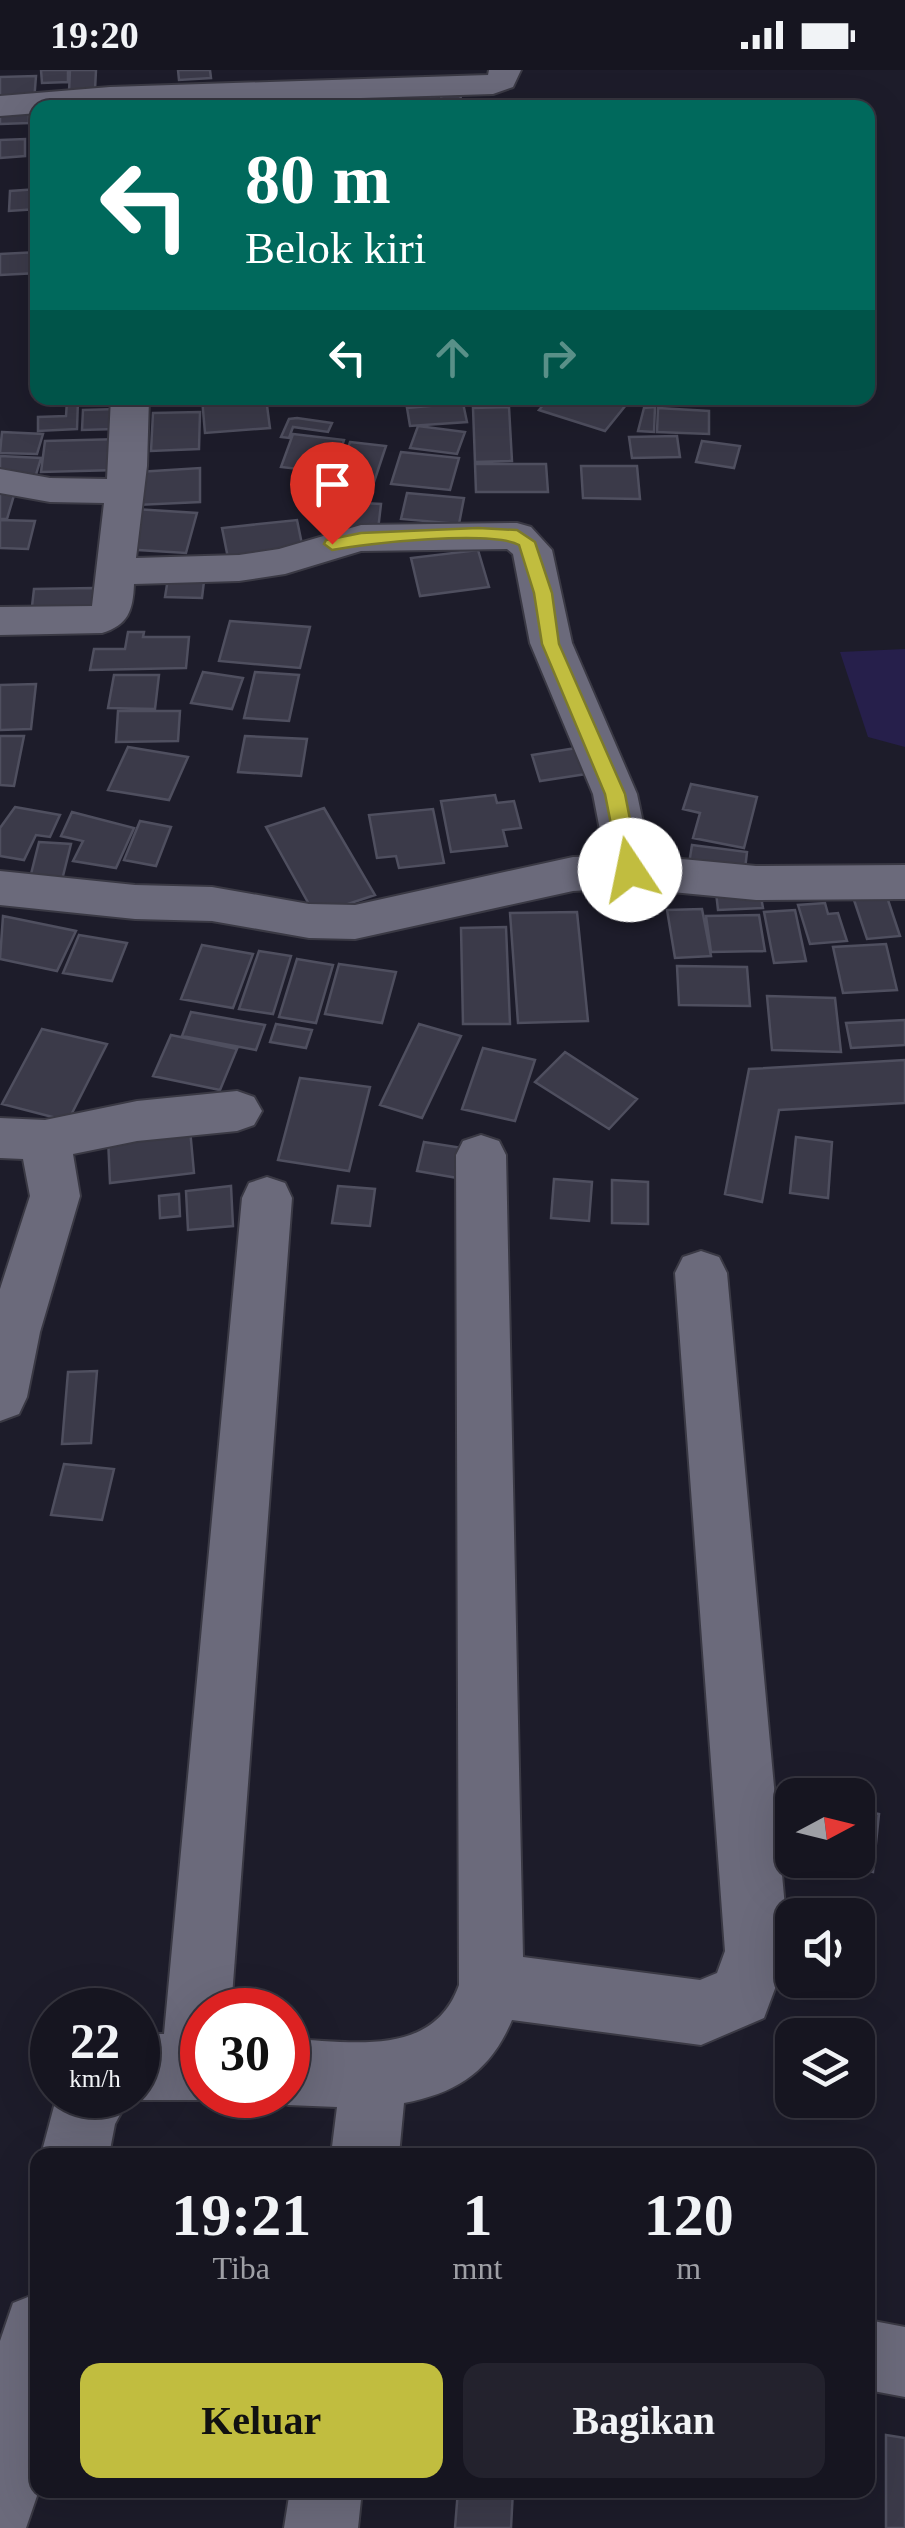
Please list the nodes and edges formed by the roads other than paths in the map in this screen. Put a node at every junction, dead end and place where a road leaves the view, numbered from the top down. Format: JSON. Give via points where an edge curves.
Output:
{"nodes":[{"id":1,"x":505,"y":70,"type":"edge"},
{"id":2,"x":208,"y":100,"type":"edge"},
{"id":3,"x":30,"y":105,"type":"edge"},
{"id":4,"x":0,"y":106,"type":"edge"},
{"id":5,"x":130,"y":405,"type":"edge"},
{"id":6,"x":0,"y":480,"type":"edge"},
{"id":7,"x":125,"y":491,"type":"junction"},
{"id":8,"x":114,"y":572,"type":"junction"},
{"id":9,"x":0,"y":620,"type":"edge"},
{"id":10,"x":630,"y":870,"type":"junction"},
{"id":11,"x":905,"y":882,"type":"edge"},
{"id":12,"x":0,"y":888,"type":"edge"},
{"id":13,"x":237,"y":1111,"type":"dead end"},
{"id":14,"x":22,"y":1139,"type":"edge"},
{"id":15,"x":481,"y":1156,"type":"dead end"},
{"id":16,"x":267,"y":1198,"type":"dead end"},
{"id":17,"x":700,"y":1272,"type":"dead end"},
{"id":18,"x":0,"y":1397,"type":"edge"},
{"id":19,"x":491,"y":1985,"type":"junction"},
{"id":20,"x":178,"y":2067,"type":"edge"},
{"id":21,"x":310,"y":2073,"type":"edge"},
{"id":22,"x":374,"y":2077,"type":"junction"},
{"id":23,"x":83,"y":2118,"type":"edge"},
{"id":24,"x":76,"y":2148,"type":"edge"},
{"id":25,"x":366,"y":2148,"type":"edge"},
{"id":26,"x":875,"y":2356,"type":"edge"},
{"id":27,"x":905,"y":2362,"type":"edge"},
{"id":28,"x":30,"y":2365,"type":"edge"},
{"id":29,"x":325,"y":2498,"type":"edge"},
{"id":30,"x":0,"y":2503,"type":"edge"},
{"id":31,"x":321,"y":2528,"type":"edge"}],
"edges":[{"from":1,"to":2,"type":"street","via":[[493,84]]},
{"from":3,"to":4,"type":"street"},
{"from":5,"to":7,"type":"street"},
{"from":6,"to":7,"type":"street","via":[[50,490]]},
{"from":7,"to":8,"type":"street"},
{"from":8,"to":9,"type":"street","via":[[112,610],[102,619]]},
{"from":8,"to":10,"type":"street","via":[[254,566],[361,538],[517,536],[532,550],[550,644],[615,794]]},
{"from":10,"to":11,"type":"street","via":[[756,883]]},
{"from":10,"to":12,"type":"street","via":[[514,884],[355,922]]},
{"from":13,"to":14,"type":"street"},
{"from":14,"to":18,"type":"street","via":[[55,1196]]},
{"from":15,"to":19,"type":"street"},
{"from":16,"to":20,"type":"street"},
{"from":17,"to":19,"type":"street","via":[[758,1952],[741,1995],[701,2013]]},
{"from":19,"to":22,"type":"street","via":[[475,2028],[437,2061]]},
{"from":21,"to":22,"type":"street"},
{"from":22,"to":25,"type":"street"},
{"from":23,"to":24,"type":"street"},
{"from":26,"to":27,"type":"street"},
{"from":28,"to":30,"type":"street"},
{"from":29,"to":31,"type":"street"}]}
